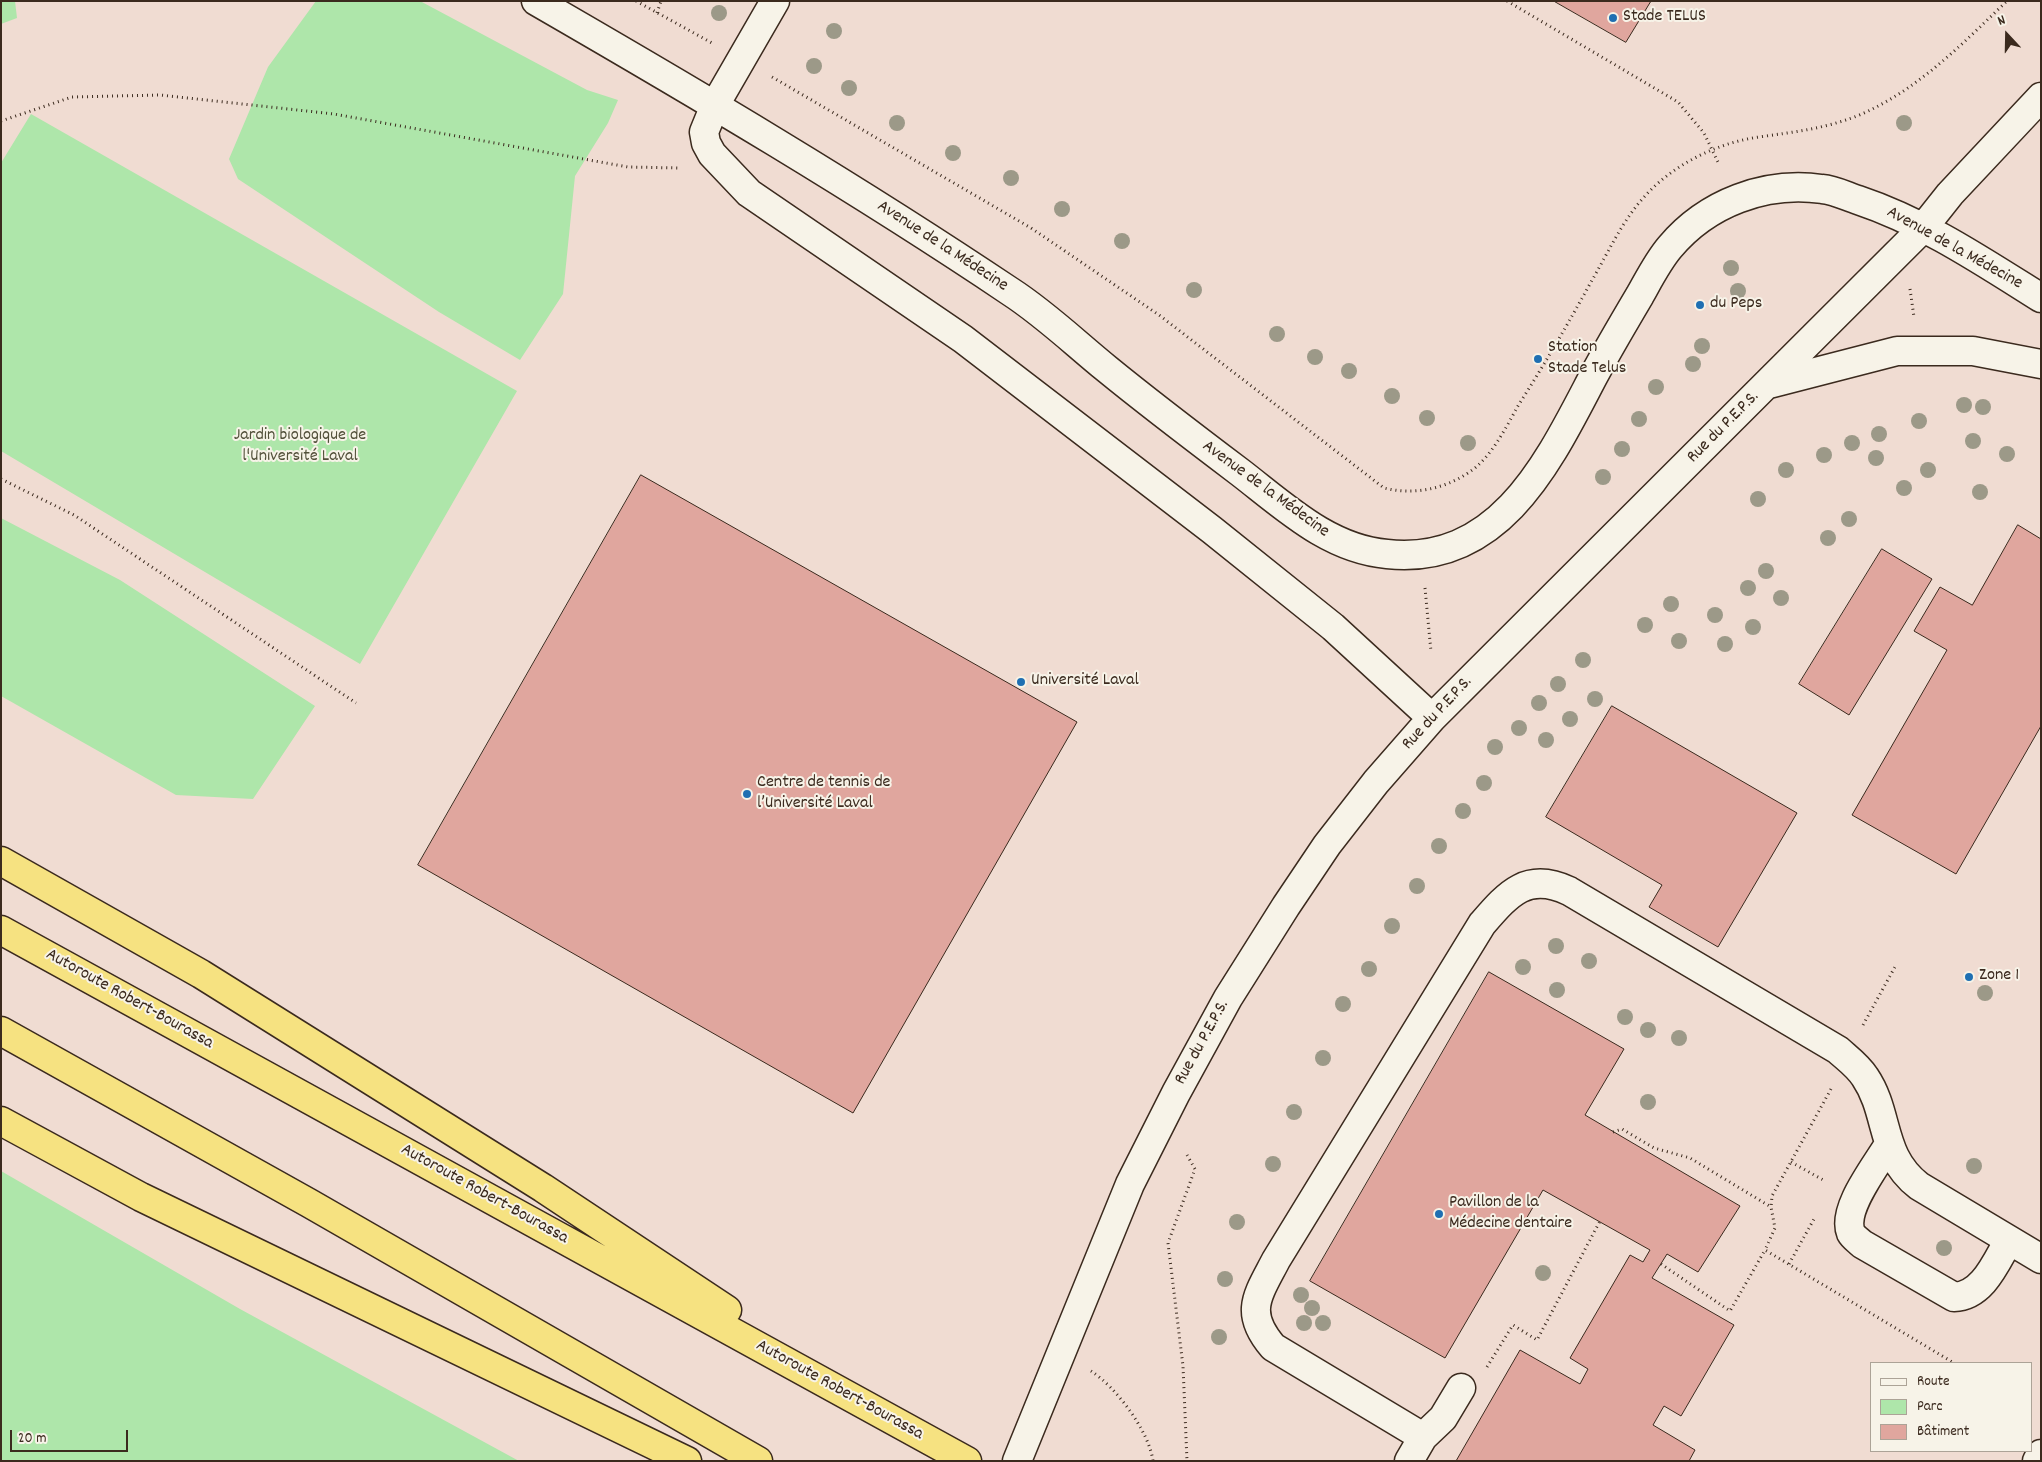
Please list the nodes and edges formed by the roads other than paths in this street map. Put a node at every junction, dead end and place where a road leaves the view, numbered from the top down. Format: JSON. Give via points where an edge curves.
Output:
{"nodes":[{"id":1,"x":536,"y":1,"type":"edge"},
{"id":2,"x":775,"y":1,"type":"edge"},
{"id":3,"x":2041,"y":97,"type":"edge"},
{"id":4,"x":715,"y":105,"type":"junction"},
{"id":5,"x":1923,"y":228,"type":"junction"},
{"id":6,"x":2041,"y":298,"type":"edge"},
{"id":7,"x":2041,"y":364,"type":"edge"},
{"id":8,"x":1768,"y":384,"type":"junction"},
{"id":9,"x":1432,"y":718,"type":"junction"},
{"id":10,"x":1,"y":861,"type":"edge"},
{"id":11,"x":1,"y":930,"type":"edge"},
{"id":12,"x":1,"y":1031,"type":"edge"},
{"id":13,"x":1,"y":1121,"type":"edge"},
{"id":14,"x":1889,"y":1144,"type":"junction"},
{"id":15,"x":2009,"y":1240,"type":"junction"},
{"id":16,"x":2041,"y":1259,"type":"edge"},
{"id":17,"x":1461,"y":1388,"type":"dead end"},
{"id":18,"x":882,"y":1414,"type":"junction"},
{"id":19,"x":1423,"y":1437,"type":"junction"},
{"id":20,"x":2041,"y":1454,"type":"edge"},
{"id":21,"x":687,"y":1461,"type":"edge"},
{"id":22,"x":758,"y":1461,"type":"edge"},
{"id":23,"x":967,"y":1461,"type":"edge"},
{"id":24,"x":1017,"y":1461,"type":"edge"},
{"id":25,"x":1410,"y":1461,"type":"edge"},
{"id":26,"x":2037,"y":1461,"type":"edge"}],
"edges":[{"from":1,"to":4,"type":"street","name":"Avenue de la Médecine"},
{"from":2,"to":4,"type":"street"},
{"from":3,"to":5,"type":"street","name":"Rue du P.E.P.S.","via":[[1950,194]]},
{"from":4,"to":5,"type":"street","name":"Avenue de la Médecine","via":[[853,189],[1017,296],[1132,390],[1322,533],[1337,542],[1389,555],[1423,554],[1475,536],[1520,500],[1566,429],[1605,355],[1669,247],[1706,215],[1743,194],[1782,188],[1823,189],[1878,207]]},
{"from":4,"to":9,"type":"street","via":[[704,132],[706,143],[712,154],[749,193],[963,339],[1212,530],[1333,627]]},
{"from":5,"to":6,"type":"street","name":"Avenue de la Médecine"},
{"from":5,"to":8,"type":"street","name":"Rue du P.E.P.S."},
{"from":7,"to":8,"type":"street","via":[[1973,351],[1897,351]]},
{"from":8,"to":9,"type":"street","name":"Rue du P.E.P.S."},
{"from":9,"to":24,"type":"street","name":"Rue du P.E.P.S.","via":[[1327,845],[1228,998],[1130,1184]]},
{"from":10,"to":18,"type":"highway","via":[[201,974],[518,1172]]},
{"from":11,"to":18,"type":"highway","name":"Autoroute Robert-Bourassa"},
{"from":12,"to":22,"type":"highway","via":[[301,1198]]},
{"from":13,"to":21,"type":"highway","via":[[141,1197]]},
{"from":14,"to":15,"type":"street","via":[[1896,1162],[1918,1186]]},
{"from":14,"to":15,"type":"street","via":[[1848,1218],[1852,1234],[1862,1244],[1954,1297],[1977,1289]]},
{"from":14,"to":19,"type":"street","via":[[1867,1079],[1838,1050],[1569,891],[1553,884],[1536,883],[1518,888],[1482,924],[1276,1260],[1257,1297],[1256,1318],[1261,1333],[1273,1347]]},
{"from":15,"to":16,"type":"street"},
{"from":17,"to":19,"type":"street","via":[[1443,1418]]},
{"from":18,"to":23,"type":"highway","name":"Autoroute Robert-Bourassa"},
{"from":19,"to":25,"type":"street"},
{"from":20,"to":26,"type":"street"}]}
